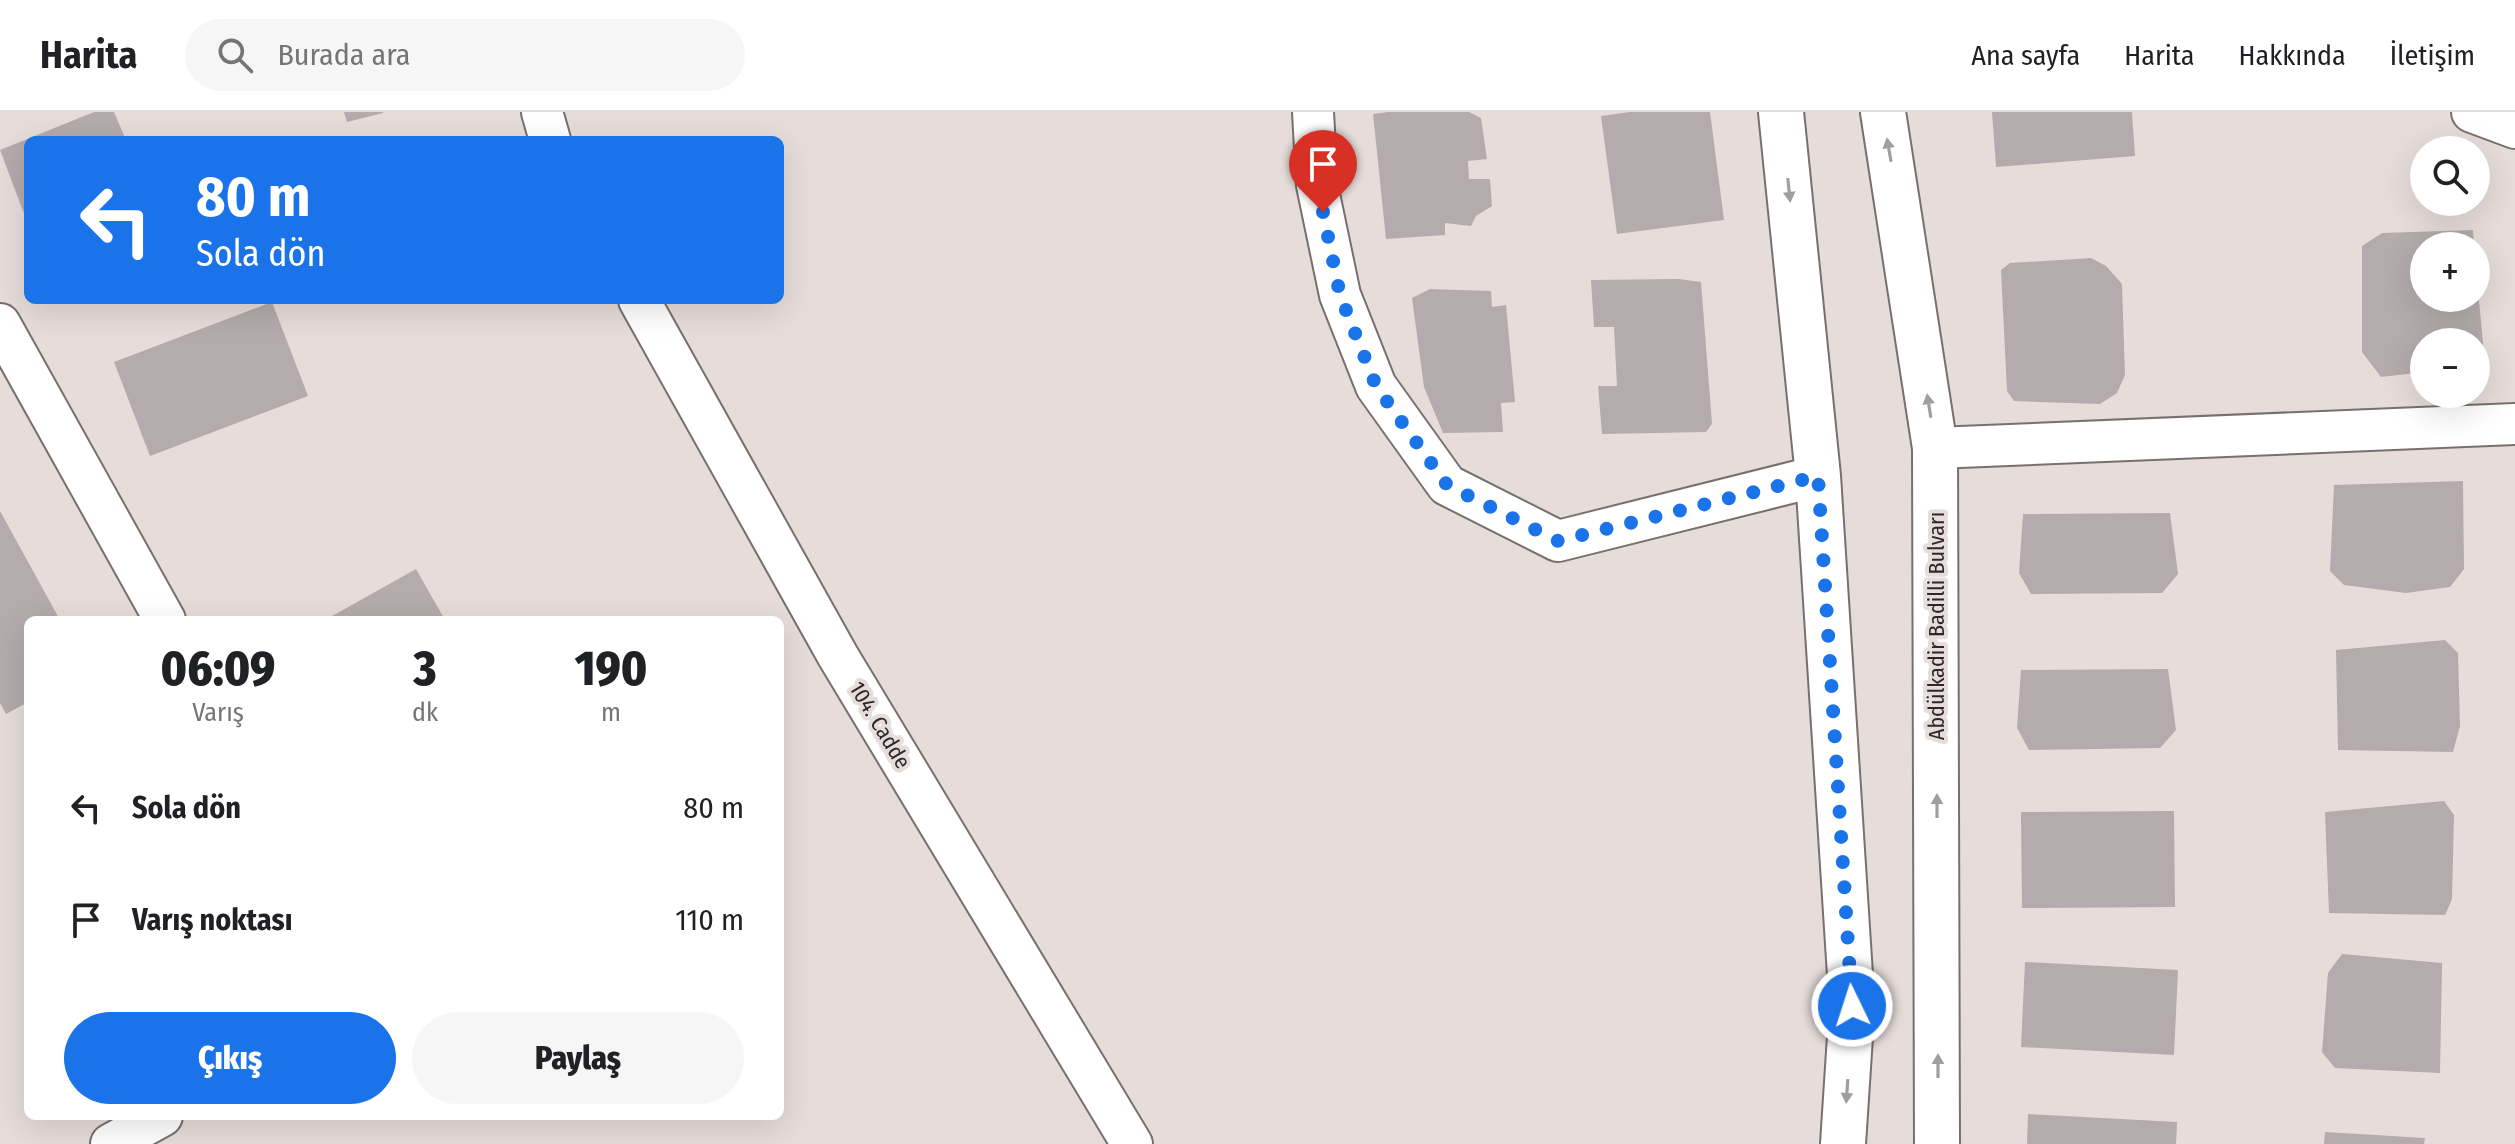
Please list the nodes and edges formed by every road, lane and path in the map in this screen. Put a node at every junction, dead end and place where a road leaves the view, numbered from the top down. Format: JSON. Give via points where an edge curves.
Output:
{"nodes":[{"id":1,"x":542,"y":112,"type":"edge"},
{"id":2,"x":1313,"y":112,"type":"edge"},
{"id":3,"x":1781,"y":112,"type":"edge"},
{"id":4,"x":1883,"y":112,"type":"edge"},
{"id":5,"x":2472,"y":112,"type":"edge"},
{"id":6,"x":2515,"y":128,"type":"edge"},
{"id":7,"x":549,"y":136,"type":"edge"},
{"id":8,"x":641,"y":304,"type":"edge"},
{"id":9,"x":0,"y":324,"type":"edge"},
{"id":10,"x":2515,"y":424,"type":"edge"},
{"id":11,"x":1935,"y":448,"type":"junction"},
{"id":12,"x":1818,"y":476,"type":"junction"},
{"id":13,"x":163,"y":616,"type":"edge"},
{"id":14,"x":155,"y":1120,"type":"edge"},
{"id":15,"x":111,"y":1144,"type":"edge"},
{"id":16,"x":1132,"y":1144,"type":"edge"},
{"id":17,"x":1843,"y":1144,"type":"edge"},
{"id":18,"x":1937,"y":1144,"type":"edge"}],
"edges":[{"from":1,"to":7,"type":"street"},
{"from":2,"to":12,"type":"street","via":[[1317,185],[1340,295],[1376,386],[1447,485],[1558,541]]},
{"from":3,"to":12,"type":"main road","one_way":true},
{"from":11,"to":4,"type":"main road","name":"Abdülkadir Badilli Bulvarı","one_way":true},
{"from":5,"to":6,"type":"street"},
{"from":8,"to":16,"type":"street","name":"104. Cadde","via":[[838,656]]},
{"from":9,"to":13,"type":"street"},
{"from":10,"to":11,"type":"street"},
{"from":18,"to":11,"type":"main road","name":"Abdülkadir Badilli Bulvarı","one_way":true},
{"from":12,"to":17,"type":"main road","one_way":true,"via":[[1852,1006]]},
{"from":14,"to":15,"type":"street"}]}
